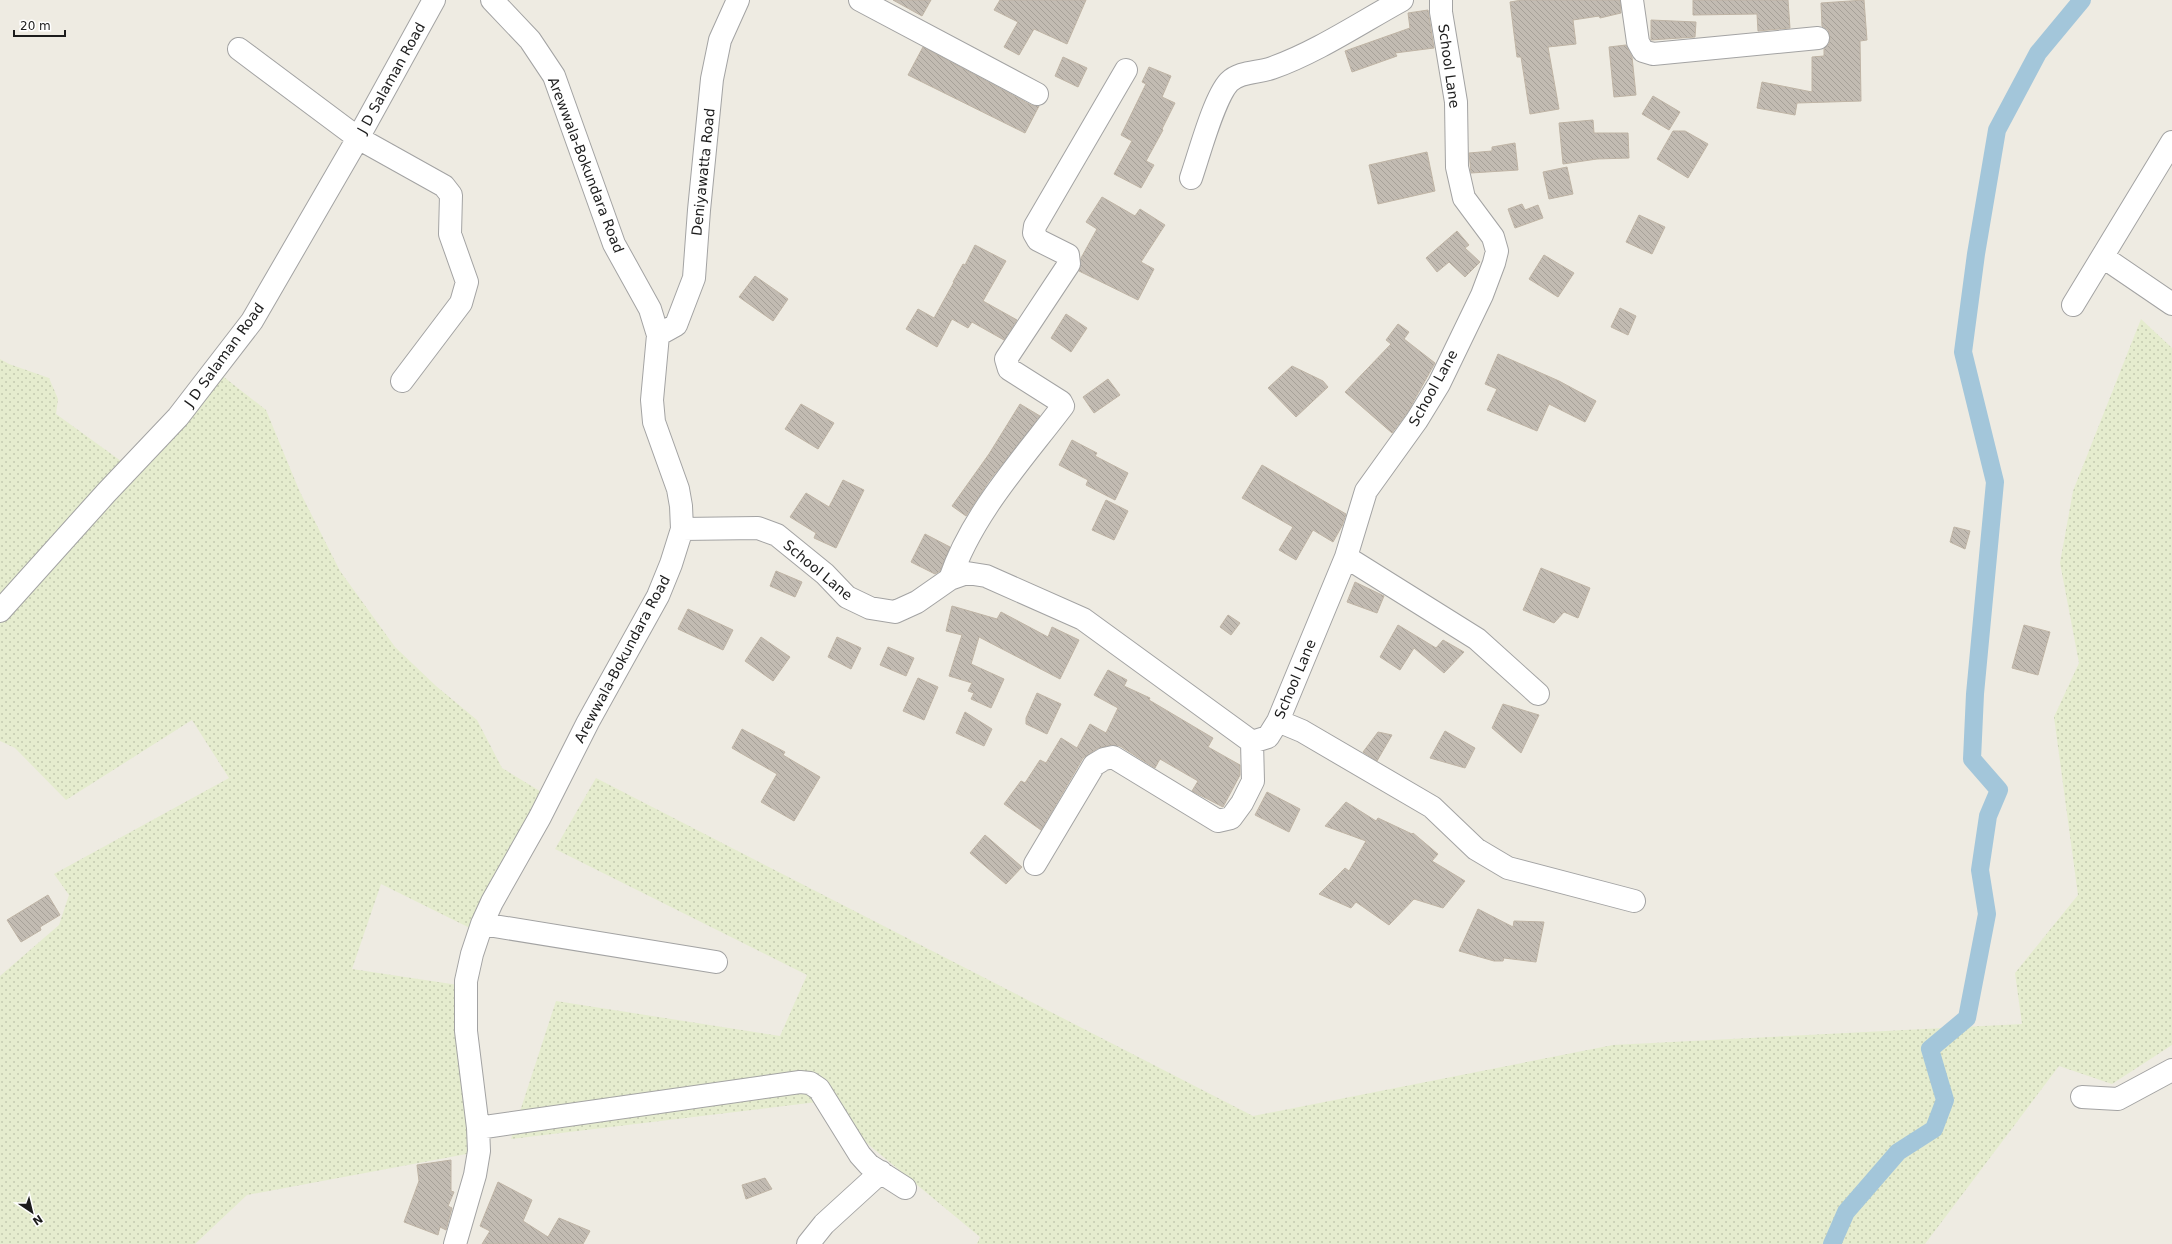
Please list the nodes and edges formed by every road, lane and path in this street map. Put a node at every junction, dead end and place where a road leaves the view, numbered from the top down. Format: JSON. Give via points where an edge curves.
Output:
{"nodes":[{"id":1,"x":434,"y":0,"type":"edge"},
{"id":2,"x":492,"y":0,"type":"edge"},
{"id":3,"x":738,"y":0,"type":"edge"},
{"id":4,"x":860,"y":0,"type":"edge"},
{"id":5,"x":1402,"y":0,"type":"edge"},
{"id":6,"x":1441,"y":0,"type":"edge"},
{"id":7,"x":1632,"y":0,"type":"edge"},
{"id":8,"x":1818,"y":38,"type":"dead end"},
{"id":9,"x":239,"y":49,"type":"dead end"},
{"id":10,"x":1126,"y":70,"type":"dead end"},
{"id":11,"x":1037,"y":94,"type":"dead end"},
{"id":12,"x":358,"y":138,"type":"junction"},
{"id":13,"x":2172,"y":142,"type":"edge"},
{"id":14,"x":1191,"y":178,"type":"dead end"},
{"id":15,"x":2103,"y":257,"type":"junction"},
{"id":16,"x":2172,"y":304,"type":"edge"},
{"id":17,"x":2072,"y":305,"type":"dead end"},
{"id":18,"x":658,"y":335,"type":"junction"},
{"id":19,"x":402,"y":381,"type":"dead end"},
{"id":20,"x":682,"y":530,"type":"junction"},
{"id":21,"x":1346,"y":557,"type":"junction"},
{"id":22,"x":950,"y":579,"type":"junction"},
{"id":23,"x":0,"y":611,"type":"edge"},
{"id":24,"x":1538,"y":694,"type":"dead end"},
{"id":25,"x":1278,"y":721,"type":"junction"},
{"id":26,"x":1252,"y":742,"type":"junction"},
{"id":27,"x":1035,"y":864,"type":"dead end"},
{"id":28,"x":1634,"y":901,"type":"dead end"},
{"id":29,"x":482,"y":924,"type":"junction"},
{"id":30,"x":716,"y":962,"type":"dead end"},
{"id":31,"x":2172,"y":1070,"type":"edge"},
{"id":32,"x":2082,"y":1097,"type":"dead end"},
{"id":33,"x":478,"y":1128,"type":"junction"},
{"id":34,"x":881,"y":1172,"type":"junction"},
{"id":35,"x":905,"y":1188,"type":"dead end"},
{"id":36,"x":456,"y":1244,"type":"edge"},
{"id":37,"x":808,"y":1244,"type":"edge"}],
"edges":[{"from":1,"to":12,"type":"street","name":"J D Salaman Road"},
{"from":2,"to":18,"type":"street","name":"Arewwala-Bokundara Road","via":[[530,40],[554,76],[614,244],[650,309]]},
{"from":3,"to":18,"type":"street","name":"Deniyawatta Road","via":[[720,40],[712,79],[694,278],[676,325]]},
{"from":4,"to":11,"type":"street"},
{"from":5,"to":14,"type":"street","via":[[1319,46],[1272,68],[1241,75],[1230,81],[1219,96]]},
{"from":6,"to":21,"type":"street","name":"School Lane","via":[[1456,102],[1457,167],[1464,198],[1493,237],[1497,252],[1482,295],[1439,384],[1417,420],[1366,491]]},
{"from":7,"to":8,"type":"street","via":[[1638,42],[1643,51],[1653,54]]},
{"from":9,"to":12,"type":"street"},
{"from":10,"to":22,"type":"street","via":[[1035,226],[1034,233],[1038,240],[1068,255],[1069,264],[1006,359],[1009,370],[1061,402],[1063,406],[1000,488],[957,557]]},
{"from":12,"to":19,"type":"street","via":[[444,186],[450,196],[450,234],[467,282],[461,303]]},
{"from":12,"to":23,"type":"street","name":"J D Salaman Road","via":[[247,327],[178,417]]},
{"from":13,"to":15,"type":"street"},
{"from":15,"to":16,"type":"street"},
{"from":15,"to":17,"type":"street"},
{"from":18,"to":20,"type":"street","name":"Arewwala-Bokundara Road","via":[[652,392],[654,422],[678,489]]},
{"from":20,"to":22,"type":"street","name":"School Lane","via":[[758,528],[777,535],[825,574],[847,597],[870,608],[895,612],[917,602]]},
{"from":20,"to":29,"type":"street","name":"Arewwala-Bokundara Road","via":[[672,564],[658,596],[588,722],[540,817],[504,878]]},
{"from":21,"to":24,"type":"street","via":[[1477,639]]},
{"from":21,"to":25,"type":"street","name":"School Lane"},
{"from":22,"to":26,"type":"street","name":"School Lane","via":[[967,573],[986,576],[1083,619]]},
{"from":25,"to":26,"type":"street","name":"School Lane","via":[[1268,737]]},
{"from":25,"to":28,"type":"street","via":[[1302,731],[1432,807],[1476,849],[1508,868]]},
{"from":26,"to":27,"type":"street","via":[[1253,781],[1231,818],[1218,821],[1113,757],[1104,759],[1094,765]]},
{"from":29,"to":30,"type":"street"},
{"from":29,"to":33,"type":"street","name":"Arewwala-Bokundara Road","via":[[466,981],[466,1031]]},
{"from":31,"to":32,"type":"street","via":[[2118,1099]]},
{"from":33,"to":34,"type":"street","via":[[800,1082],[810,1083],[819,1090],[860,1155],[869,1165]]},
{"from":33,"to":36,"type":"street","name":"Arewwala-Bokundara Road","via":[[479,1151],[475,1175]]},
{"from":34,"to":35,"type":"street"},
{"from":34,"to":37,"type":"street","via":[[824,1224]]}]}
